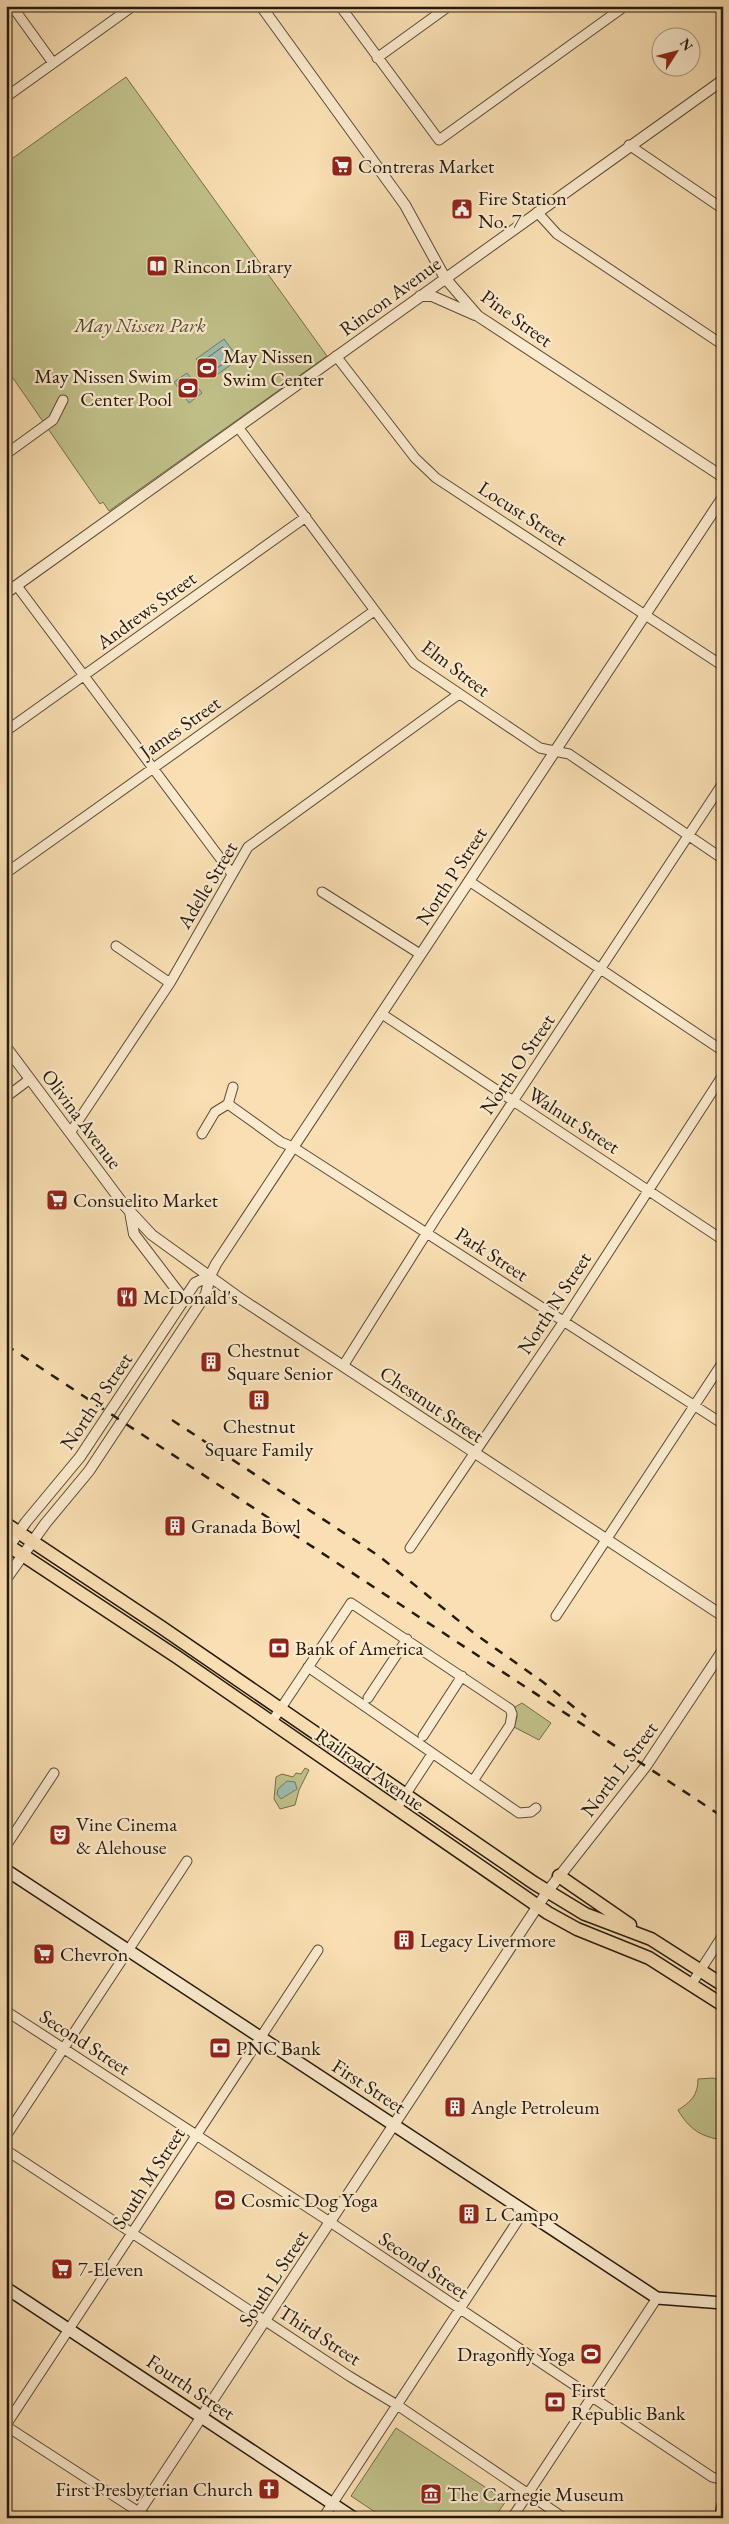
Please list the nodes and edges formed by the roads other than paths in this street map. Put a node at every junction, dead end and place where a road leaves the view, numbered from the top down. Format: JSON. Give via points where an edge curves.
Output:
{"nodes":[{"id":1,"x":12,"y":6,"type":"edge"},
{"id":2,"x":133,"y":6,"type":"edge"},
{"id":3,"x":261,"y":6,"type":"edge"},
{"id":4,"x":340,"y":6,"type":"edge"},
{"id":5,"x":449,"y":6,"type":"edge"},
{"id":6,"x":625,"y":6,"type":"edge"},
{"id":7,"x":377,"y":58,"type":"junction"},
{"id":8,"x":53,"y":62,"type":"junction"},
{"id":9,"x":723,"y":80,"type":"edge"},
{"id":10,"x":6,"y":97,"type":"edge"},
{"id":11,"x":629,"y":145,"type":"junction"},
{"id":12,"x":723,"y":209,"type":"edge"},
{"id":13,"x":537,"y":212,"type":"junction"},
{"id":14,"x":445,"y":278,"type":"junction"},
{"id":15,"x":420,"y":296,"type":"junction"},
{"id":16,"x":478,"y":316,"type":"junction"},
{"id":17,"x":723,"y":345,"type":"edge"},
{"id":18,"x":336,"y":356,"type":"junction"},
{"id":19,"x":63,"y":400,"type":"dead end"},
{"id":20,"x":238,"y":427,"type":"junction"},
{"id":21,"x":6,"y":454,"type":"edge"},
{"id":22,"x":723,"y":477,"type":"edge"},
{"id":23,"x":723,"y":497,"type":"edge"},
{"id":24,"x":306,"y":517,"type":"junction"},
{"id":25,"x":17,"y":586,"type":"junction"},
{"id":26,"x":6,"y":593,"type":"edge"},
{"id":27,"x":374,"y":611,"type":"junction"},
{"id":28,"x":645,"y":613,"type":"junction"},
{"id":29,"x":723,"y":666,"type":"edge"},
{"id":30,"x":84,"y":676,"type":"junction"},
{"id":31,"x":460,"y":694,"type":"junction"},
{"id":32,"x":6,"y":731,"type":"edge"},
{"id":33,"x":554,"y":751,"type":"junction"},
{"id":34,"x":152,"y":768,"type":"junction"},
{"id":35,"x":723,"y":783,"type":"edge"},
{"id":36,"x":688,"y":836,"type":"junction"},
{"id":37,"x":723,"y":859,"type":"edge"},
{"id":38,"x":6,"y":873,"type":"edge"},
{"id":39,"x":232,"y":874,"type":"junction"},
{"id":40,"x":469,"y":881,"type":"junction"},
{"id":41,"x":322,"y":892,"type":"dead end"},
{"id":42,"x":116,"y":946,"type":"dead end"},
{"id":43,"x":420,"y":954,"type":"junction"},
{"id":44,"x":602,"y":968,"type":"junction"},
{"id":45,"x":170,"y":983,"type":"junction"},
{"id":46,"x":382,"y":1014,"type":"junction"},
{"id":47,"x":6,"y":1047,"type":"edge"},
{"id":48,"x":723,"y":1051,"type":"edge"},
{"id":49,"x":723,"y":1075,"type":"edge"},
{"id":50,"x":30,"y":1079,"type":"junction"},
{"id":51,"x":233,"y":1087,"type":"dead end"},
{"id":52,"x":6,"y":1097,"type":"edge"},
{"id":53,"x":513,"y":1101,"type":"junction"},
{"id":54,"x":228,"y":1104,"type":"junction"},
{"id":55,"x":70,"y":1133,"type":"junction"},
{"id":56,"x":202,"y":1134,"type":"dead end"},
{"id":57,"x":293,"y":1147,"type":"junction"},
{"id":58,"x":648,"y":1189,"type":"junction"},
{"id":59,"x":130,"y":1212,"type":"junction"},
{"id":60,"x":427,"y":1233,"type":"junction"},
{"id":61,"x":723,"y":1240,"type":"edge"},
{"id":62,"x":210,"y":1276,"type":"junction"},
{"id":63,"x":182,"y":1302,"type":"junction"},
{"id":64,"x":564,"y":1321,"type":"junction"},
{"id":65,"x":723,"y":1362,"type":"edge"},
{"id":66,"x":343,"y":1366,"type":"junction"},
{"id":67,"x":696,"y":1406,"type":"junction"},
{"id":68,"x":723,"y":1424,"type":"edge"},
{"id":69,"x":476,"y":1454,"type":"junction"},
{"id":70,"x":6,"y":1524,"type":"edge"},
{"id":71,"x":19,"y":1532,"type":"junction"},
{"id":72,"x":605,"y":1540,"type":"junction"},
{"id":73,"x":32,"y":1541,"type":"junction"},
{"id":74,"x":7,"y":1547,"type":"edge"},
{"id":75,"x":410,"y":1548,"type":"dead end"},
{"id":76,"x":23,"y":1555,"type":"junction"},
{"id":77,"x":6,"y":1578,"type":"edge"},
{"id":78,"x":556,"y":1616,"type":"dead end"},
{"id":79,"x":723,"y":1616,"type":"edge"},
{"id":80,"x":407,"y":1639,"type":"junction"},
{"id":81,"x":723,"y":1650,"type":"edge"},
{"id":82,"x":308,"y":1667,"type":"junction"},
{"id":83,"x":462,"y":1676,"type":"junction"},
{"id":84,"x":368,"y":1698,"type":"dead end"},
{"id":85,"x":280,"y":1709,"type":"junction"},
{"id":86,"x":271,"y":1723,"type":"junction"},
{"id":87,"x":423,"y":1736,"type":"dead end"},
{"id":88,"x":432,"y":1754,"type":"junction"},
{"id":89,"x":54,"y":1773,"type":"dead end"},
{"id":90,"x":472,"y":1781,"type":"junction"},
{"id":91,"x":404,"y":1796,"type":"junction"},
{"id":92,"x":536,"y":1808,"type":"dead end"},
{"id":93,"x":396,"y":1809,"type":"junction"},
{"id":94,"x":6,"y":1846,"type":"edge"},
{"id":95,"x":187,"y":1860,"type":"dead end"},
{"id":96,"x":6,"y":1870,"type":"edge"},
{"id":97,"x":559,"y":1876,"type":"junction"},
{"id":98,"x":547,"y":1892,"type":"junction"},
{"id":99,"x":538,"y":1906,"type":"junction"},
{"id":100,"x":723,"y":1936,"type":"edge"},
{"id":101,"x":651,"y":1939,"type":"junction"},
{"id":102,"x":128,"y":1950,"type":"junction"},
{"id":103,"x":318,"y":1950,"type":"dead end"},
{"id":104,"x":700,"y":1970,"type":"junction"},
{"id":105,"x":691,"y":1985,"type":"junction"},
{"id":106,"x":723,"y":1985,"type":"edge"},
{"id":107,"x":723,"y":2005,"type":"edge"},
{"id":108,"x":6,"y":2011,"type":"edge"},
{"id":109,"x":260,"y":2038,"type":"junction"},
{"id":110,"x":63,"y":2049,"type":"junction"},
{"id":111,"x":394,"y":2124,"type":"junction"},
{"id":112,"x":6,"y":2136,"type":"edge"},
{"id":113,"x":196,"y":2136,"type":"junction"},
{"id":114,"x":6,"y":2150,"type":"edge"},
{"id":115,"x":524,"y":2211,"type":"junction"},
{"id":116,"x":330,"y":2222,"type":"junction"},
{"id":117,"x":132,"y":2233,"type":"junction"},
{"id":118,"x":6,"y":2288,"type":"edge"},
{"id":119,"x":657,"y":2298,"type":"junction"},
{"id":120,"x":723,"y":2303,"type":"edge"},
{"id":121,"x":460,"y":2310,"type":"junction"},
{"id":122,"x":266,"y":2321,"type":"junction"},
{"id":123,"x":69,"y":2330,"type":"junction"},
{"id":124,"x":591,"y":2397,"type":"junction"},
{"id":125,"x":397,"y":2404,"type":"junction"},
{"id":126,"x":202,"y":2418,"type":"junction"},
{"id":127,"x":6,"y":2426,"type":"edge"},
{"id":128,"x":723,"y":2480,"type":"edge"},
{"id":129,"x":528,"y":2494,"type":"junction"},
{"id":130,"x":332,"y":2504,"type":"junction"},
{"id":131,"x":723,"y":2505,"type":"edge"},
{"id":132,"x":141,"y":2516,"type":"edge"},
{"id":133,"x":323,"y":2518,"type":"edge"},
{"id":134,"x":354,"y":2518,"type":"edge"},
{"id":135,"x":512,"y":2518,"type":"edge"},
{"id":136,"x":564,"y":2518,"type":"edge"},
{"id":137,"x":722,"y":2518,"type":"edge"}],
"edges":[{"from":1,"to":8,"type":"street"},
{"from":2,"to":8,"type":"street"},
{"from":3,"to":14,"type":"street","name":"Pine Street","via":[[405,204]]},
{"from":4,"to":7,"type":"street"},
{"from":5,"to":7,"type":"street"},
{"from":6,"to":7,"type":"street","via":[[439,140]]},
{"from":8,"to":10,"type":"street"},
{"from":9,"to":11,"type":"street","name":"Rincon Avenue"},
{"from":11,"to":12,"type":"street"},
{"from":11,"to":13,"type":"street","name":"Rincon Avenue"},
{"from":13,"to":14,"type":"street","name":"Rincon Avenue"},
{"from":13,"to":17,"type":"street","via":[[557,234]]},
{"from":14,"to":15,"type":"street","name":"Rincon Avenue"},
{"from":14,"to":16,"type":"street","name":"Pine Street"},
{"from":15,"to":16,"type":"street","via":[[432,296]]},
{"from":15,"to":18,"type":"street","name":"Rincon Avenue"},
{"from":16,"to":22,"type":"street","name":"Pine Street"},
{"from":18,"to":20,"type":"street","name":"Rincon Avenue"},
{"from":18,"to":28,"type":"street","name":"Locust Street","via":[[415,458],[436,478]]},
{"from":19,"to":21,"type":"street","via":[[53,420]]},
{"from":20,"to":24,"type":"street","name":"Elm Street"},
{"from":20,"to":25,"type":"street","name":"Rincon Avenue"},
{"from":23,"to":28,"type":"street","name":"North P Street"},
{"from":24,"to":27,"type":"street","name":"Elm Street"},
{"from":24,"to":30,"type":"street","name":"Andrews Street"},
{"from":25,"to":26,"type":"street","name":"Rincon Avenue"},
{"from":25,"to":30,"type":"street"},
{"from":27,"to":31,"type":"street","name":"Elm Street","via":[[414,663]]},
{"from":27,"to":34,"type":"street","name":"James Street"},
{"from":28,"to":29,"type":"street","name":"Locust Street"},
{"from":28,"to":33,"type":"street","name":"North P Street"},
{"from":30,"to":32,"type":"street","name":"Andrews Street"},
{"from":30,"to":34,"type":"street"},
{"from":31,"to":33,"type":"street","name":"Elm Street","via":[[540,748]]},
{"from":31,"to":39,"type":"street","name":"Adelle Street","via":[[248,847]]},
{"from":33,"to":36,"type":"street","name":"Elm Street","via":[[569,754]]},
{"from":33,"to":40,"type":"street","name":"North P Street"},
{"from":34,"to":38,"type":"street","name":"James Street"},
{"from":34,"to":39,"type":"street"},
{"from":35,"to":36,"type":"street","name":"North O Street"},
{"from":36,"to":37,"type":"street","name":"Elm Street"},
{"from":36,"to":44,"type":"street","name":"North O Street"},
{"from":39,"to":45,"type":"street","name":"Adelle Street"},
{"from":40,"to":43,"type":"street","name":"North P Street"},
{"from":40,"to":44,"type":"street"},
{"from":41,"to":43,"type":"street"},
{"from":42,"to":45,"type":"street"},
{"from":43,"to":46,"type":"street","name":"North P Street"},
{"from":44,"to":48,"type":"street"},
{"from":44,"to":53,"type":"street","name":"North O Street"},
{"from":45,"to":55,"type":"street","name":"Adelle Street"},
{"from":46,"to":53,"type":"street","name":"Walnut Street"},
{"from":46,"to":57,"type":"street","name":"North P Street"},
{"from":47,"to":50,"type":"street","name":"Olivina Avenue"},
{"from":49,"to":58,"type":"street","name":"North N Street"},
{"from":50,"to":52,"type":"street"},
{"from":50,"to":55,"type":"street","name":"Olivina Avenue"},
{"from":51,"to":54,"type":"street"},
{"from":53,"to":58,"type":"street","name":"Walnut Street"},
{"from":53,"to":60,"type":"street","name":"North O Street"},
{"from":54,"to":56,"type":"street","via":[[215,1112]]},
{"from":54,"to":57,"type":"street","name":"Park Street"},
{"from":55,"to":59,"type":"street","name":"Olivina Avenue"},
{"from":57,"to":60,"type":"street","name":"Park Street"},
{"from":57,"to":62,"type":"street","name":"North P Street"},
{"from":58,"to":61,"type":"street","name":"Walnut Street"},
{"from":58,"to":64,"type":"street","name":"North N Street"},
{"from":59,"to":62,"type":"street","name":"Chestnut Street","via":[[152,1235]]},
{"from":59,"to":63,"type":"street","via":[[134,1234],[179,1293]]},
{"from":60,"to":64,"type":"street","name":"Park Street"},
{"from":60,"to":66,"type":"street","name":"North O Street"},
{"from":62,"to":63,"type":"street","name":"North P Street","via":[[195,1283]]},
{"from":62,"to":66,"type":"street","name":"Chestnut Street"},
{"from":62,"to":73,"type":"street","name":"North P Street","via":[[206,1294],[101,1453]]},
{"from":63,"to":71,"type":"street","name":"North P Street","via":[[80,1457]]},
{"from":64,"to":67,"type":"street","name":"Park Street"},
{"from":64,"to":69,"type":"street","name":"North N Street"},
{"from":65,"to":67,"type":"street"},
{"from":66,"to":69,"type":"street","name":"Chestnut Street"},
{"from":67,"to":68,"type":"street","name":"Park Street"},
{"from":67,"to":72,"type":"street"},
{"from":69,"to":72,"type":"street","name":"Chestnut Street"},
{"from":69,"to":75,"type":"street","name":"North N Street"},
{"from":70,"to":71,"type":"main road","name":"Railroad Avenue"},
{"from":71,"to":73,"type":"main road","name":"Railroad Avenue"},
{"from":71,"to":74,"type":"street","name":"North P Street"},
{"from":72,"to":78,"type":"street"},
{"from":72,"to":79,"type":"street","name":"Chestnut Street"},
{"from":73,"to":76,"type":"street","name":"North P Street"},
{"from":73,"to":85,"type":"main road","name":"Railroad Avenue"},
{"from":74,"to":76,"type":"main road","name":"Railroad Avenue"},
{"from":76,"to":77,"type":"street","name":"North P Street"},
{"from":76,"to":86,"type":"main road","name":"Railroad Avenue"},
{"from":80,"to":82,"type":"street","via":[[351,1603]]},
{"from":80,"to":83,"type":"street"},
{"from":80,"to":84,"type":"street"},
{"from":81,"to":97,"type":"street","name":"North L Street","via":[[646,1766]]},
{"from":82,"to":85,"type":"street"},
{"from":82,"to":88,"type":"street"},
{"from":83,"to":87,"type":"street"},
{"from":83,"to":90,"type":"street","via":[[506,1704],[512,1714],[510,1725]]},
{"from":85,"to":86,"type":"street"},
{"from":85,"to":91,"type":"main road","name":"Railroad Avenue"},
{"from":86,"to":93,"type":"main road","name":"Railroad Avenue"},
{"from":88,"to":90,"type":"street"},
{"from":88,"to":91,"type":"street"},
{"from":89,"to":94,"type":"street"},
{"from":90,"to":92,"type":"street","via":[[519,1813]]},
{"from":91,"to":93,"type":"street"},
{"from":91,"to":98,"type":"main road","name":"Railroad Avenue"},
{"from":93,"to":99,"type":"main road","name":"Railroad Avenue"},
{"from":95,"to":102,"type":"street"},
{"from":96,"to":102,"type":"main road","name":"First Street"},
{"from":97,"to":98,"type":"street","name":"North L Street"},
{"from":97,"to":101,"type":"main road"},
{"from":98,"to":99,"type":"street","name":"North L Street"},
{"from":98,"to":101,"type":"main road","name":"Railroad Avenue","via":[[585,1914]]},
{"from":99,"to":105,"type":"main road","name":"Railroad Avenue","via":[[576,1929],[649,1958]]},
{"from":99,"to":111,"type":"street","name":"South L Street"},
{"from":100,"to":104,"type":"street"},
{"from":101,"to":104,"type":"main road","name":"Railroad Avenue"},
{"from":102,"to":109,"type":"main road","name":"First Street"},
{"from":102,"to":110,"type":"street"},
{"from":103,"to":109,"type":"street","name":"South M Street"},
{"from":104,"to":105,"type":"street"},
{"from":104,"to":106,"type":"main road","name":"Railroad Avenue"},
{"from":105,"to":107,"type":"main road","name":"Railroad Avenue"},
{"from":108,"to":110,"type":"street","name":"Second Street"},
{"from":109,"to":111,"type":"main road","name":"First Street"},
{"from":109,"to":113,"type":"street","name":"South M Street"},
{"from":110,"to":112,"type":"street"},
{"from":110,"to":113,"type":"street","name":"Second Street"},
{"from":111,"to":115,"type":"main road","name":"First Street"},
{"from":111,"to":116,"type":"street","name":"South L Street"},
{"from":113,"to":116,"type":"street","name":"Second Street"},
{"from":113,"to":117,"type":"street","name":"South M Street"},
{"from":114,"to":117,"type":"street","name":"Third Street"},
{"from":115,"to":119,"type":"main road","name":"First Street"},
{"from":115,"to":121,"type":"street"},
{"from":116,"to":121,"type":"street","name":"Second Street"},
{"from":116,"to":122,"type":"street","name":"South L Street"},
{"from":117,"to":122,"type":"street","name":"Third Street"},
{"from":117,"to":123,"type":"street","name":"South M Street"},
{"from":118,"to":123,"type":"main road","name":"Fourth Street"},
{"from":119,"to":120,"type":"main road","name":"First Street"},
{"from":119,"to":124,"type":"street"},
{"from":121,"to":124,"type":"street","name":"Second Street"},
{"from":121,"to":125,"type":"street"},
{"from":122,"to":125,"type":"street","name":"Third Street"},
{"from":122,"to":126,"type":"street","name":"South L Street"},
{"from":123,"to":126,"type":"main road","name":"Fourth Street"},
{"from":123,"to":127,"type":"street","name":"South M Street"},
{"from":124,"to":128,"type":"street","name":"Second Street","via":[[712,2477]]},
{"from":124,"to":129,"type":"street"},
{"from":125,"to":129,"type":"street","name":"Third Street"},
{"from":125,"to":130,"type":"street"},
{"from":126,"to":130,"type":"main road","name":"Fourth Street"},
{"from":126,"to":132,"type":"street","name":"South L Street"},
{"from":127,"to":132,"type":"street"},
{"from":129,"to":135,"type":"street"},
{"from":129,"to":136,"type":"street","name":"Third Street"},
{"from":130,"to":133,"type":"street"},
{"from":130,"to":134,"type":"main road","name":"Fourth Street"},
{"from":131,"to":137,"type":"main road"}]}
